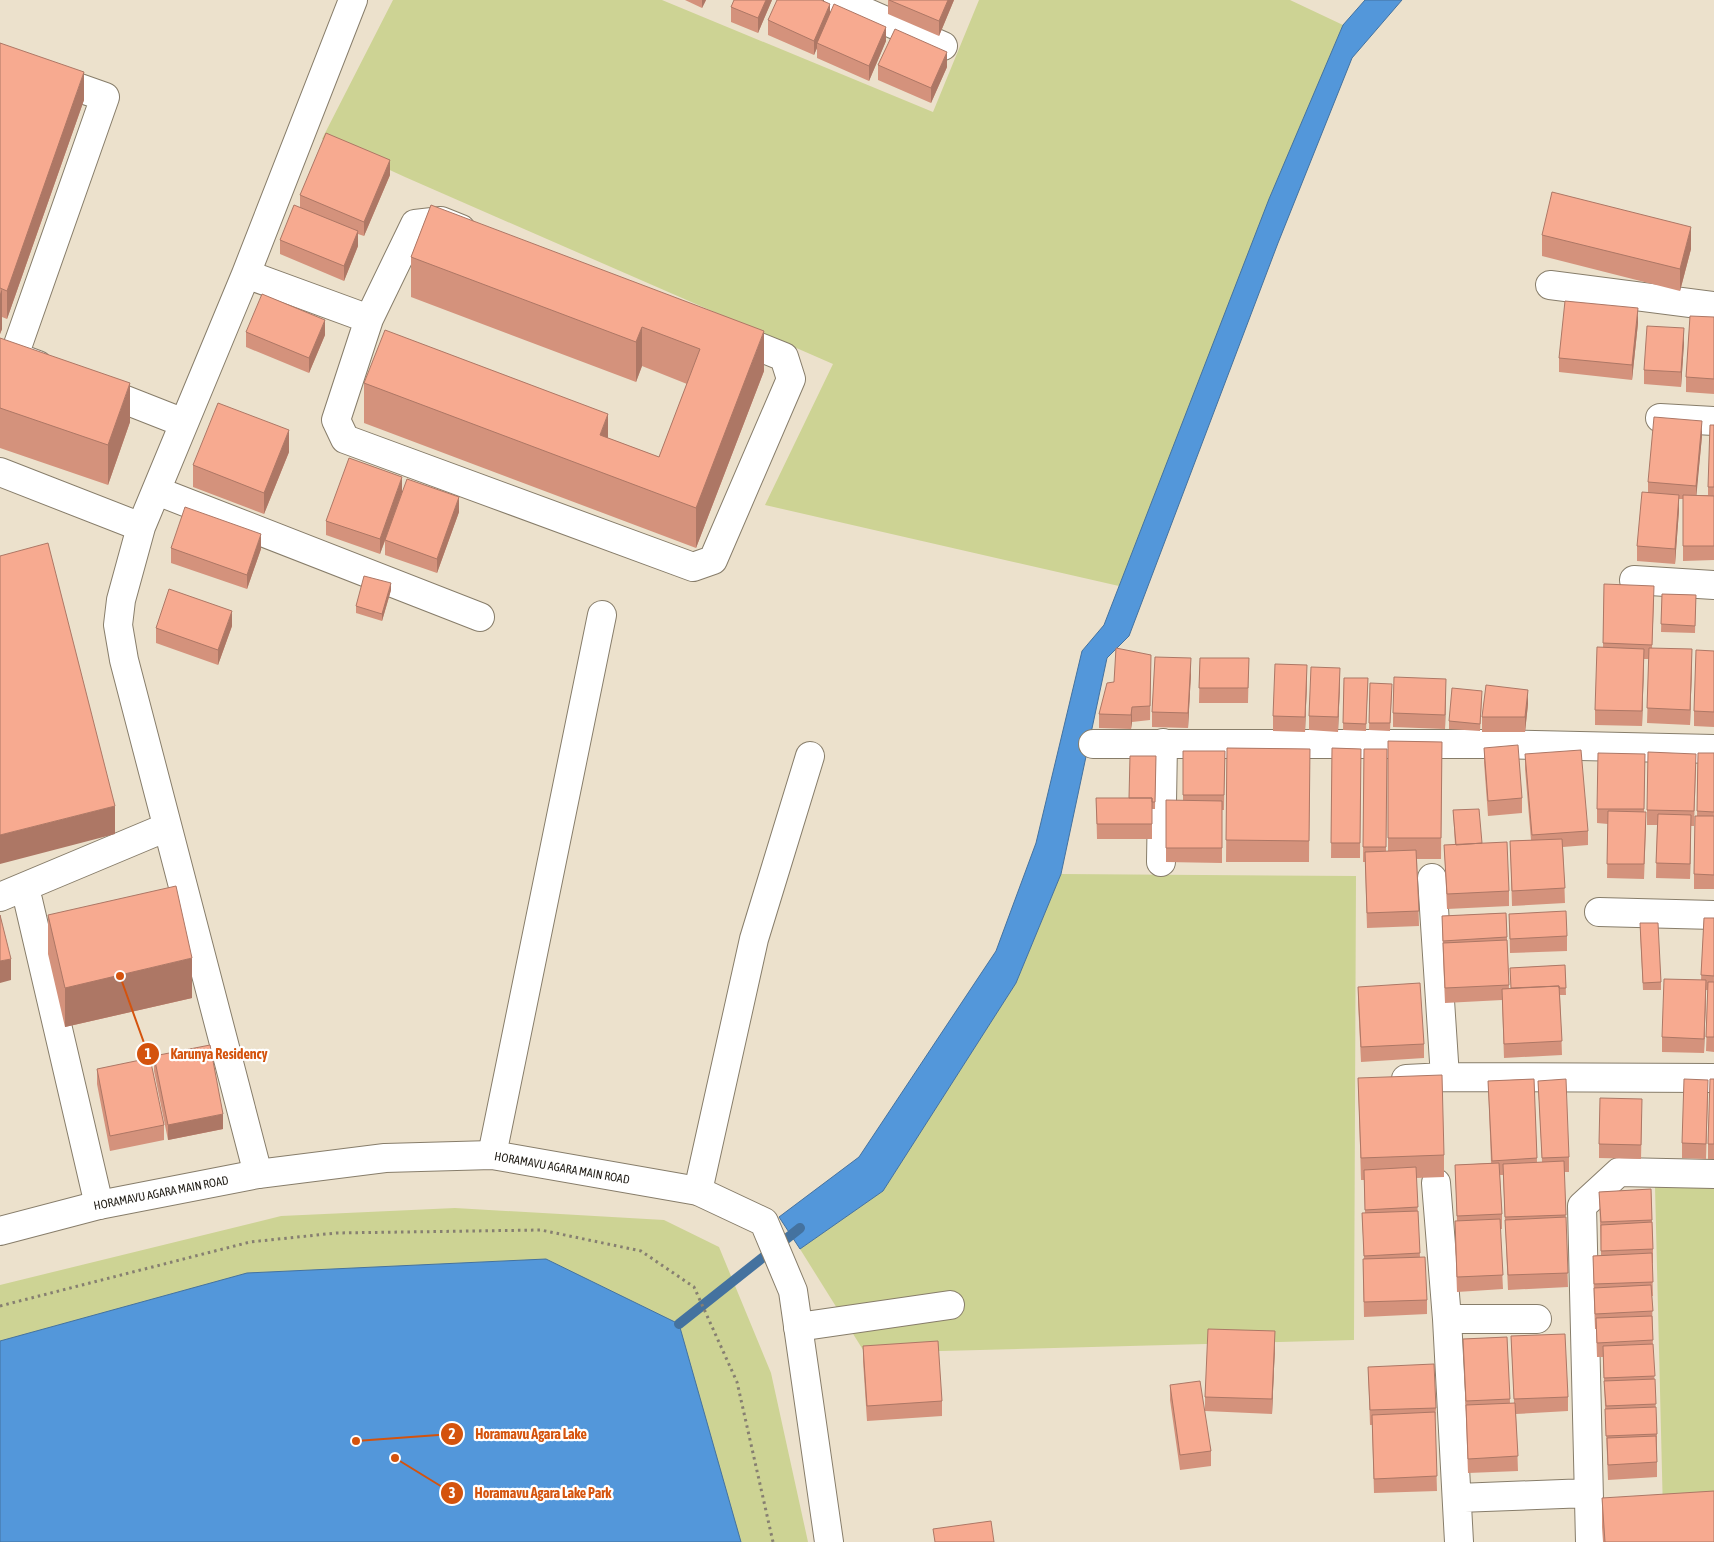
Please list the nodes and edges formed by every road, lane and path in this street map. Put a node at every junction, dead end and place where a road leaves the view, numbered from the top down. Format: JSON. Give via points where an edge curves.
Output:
{"nodes":[{"id":1,"x":353,"y":0,"type":"edge"},
{"id":2,"x":838,"y":0,"type":"edge"},
{"id":3,"x":943,"y":46,"type":"dead end"},
{"id":4,"x":0,"y":60,"type":"edge"},
{"id":5,"x":487,"y":240,"type":"edge"},
{"id":6,"x":246,"y":274,"type":"junction"},
{"id":7,"x":1550,"y":285,"type":"dead end"},
{"id":8,"x":1714,"y":306,"type":"edge"},
{"id":9,"x":369,"y":319,"type":"junction"},
{"id":10,"x":710,"y":328,"type":"edge"},
{"id":11,"x":1660,"y":418,"type":"edge"},
{"id":12,"x":1714,"y":421,"type":"edge"},
{"id":13,"x":184,"y":423,"type":"junction"},
{"id":14,"x":0,"y":472,"type":"edge"},
{"id":15,"x":157,"y":491,"type":"junction"},
{"id":16,"x":141,"y":526,"type":"junction"},
{"id":17,"x":1634,"y":580,"type":"dead end"},
{"id":18,"x":1714,"y":585,"type":"edge"},
{"id":19,"x":602,"y":615,"type":"dead end"},
{"id":20,"x":480,"y":617,"type":"dead end"},
{"id":21,"x":1163,"y":743,"type":"junction"},
{"id":22,"x":1093,"y":744,"type":"dead end"},
{"id":23,"x":1714,"y":750,"type":"edge"},
{"id":24,"x":810,"y":756,"type":"dead end"},
{"id":25,"x":167,"y":827,"type":"junction"},
{"id":26,"x":1161,"y":862,"type":"dead end"},
{"id":27,"x":1432,"y":878,"type":"dead end"},
{"id":28,"x":0,"y":897,"type":"edge"},
{"id":29,"x":28,"y":900,"type":"dead end"},
{"id":30,"x":1598,"y":912,"type":"dead end"},
{"id":31,"x":1714,"y":915,"type":"edge"},
{"id":32,"x":1445,"y":1077,"type":"junction"},
{"id":33,"x":1714,"y":1078,"type":"edge"},
{"id":34,"x":1378,"y":1080,"type":"edge"},
{"id":35,"x":492,"y":1155,"type":"junction"},
{"id":36,"x":258,"y":1174,"type":"junction"},
{"id":37,"x":1714,"y":1174,"type":"edge"},
{"id":38,"x":1436,"y":1183,"type":"dead end"},
{"id":39,"x":698,"y":1191,"type":"junction"},
{"id":40,"x":99,"y":1205,"type":"junction"},
{"id":41,"x":0,"y":1231,"type":"edge"},
{"id":42,"x":950,"y":1305,"type":"dead end"},
{"id":43,"x":0,"y":1306,"type":"edge"},
{"id":44,"x":1447,"y":1319,"type":"junction"},
{"id":45,"x":1537,"y":1319,"type":"dead end"},
{"id":46,"x":798,"y":1327,"type":"junction"},
{"id":47,"x":1588,"y":1493,"type":"junction"},
{"id":48,"x":1458,"y":1498,"type":"junction"},
{"id":49,"x":773,"y":1542,"type":"edge"},
{"id":50,"x":829,"y":1542,"type":"edge"},
{"id":51,"x":1459,"y":1542,"type":"edge"},
{"id":52,"x":1590,"y":1542,"type":"edge"}],
"edges":[{"from":1,"to":6,"type":"street"},
{"from":2,"to":3,"type":"street"},
{"from":4,"to":13,"type":"street","via":[[105,97],[14,356]]},
{"from":5,"to":9,"type":"street","via":[[441,222],[415,224]]},
{"from":6,"to":9,"type":"street"},
{"from":6,"to":13,"type":"street"},
{"from":7,"to":8,"type":"street"},
{"from":9,"to":10,"type":"street","via":[[336,420],[345,439],[693,567],[713,560],[792,379],[784,357]]},
{"from":11,"to":12,"type":"street"},
{"from":13,"to":15,"type":"street"},
{"from":14,"to":16,"type":"street"},
{"from":15,"to":16,"type":"street"},
{"from":15,"to":20,"type":"street"},
{"from":16,"to":25,"type":"street","via":[[121,600],[118,625]]},
{"from":17,"to":18,"type":"street"},
{"from":19,"to":35,"type":"street"},
{"from":21,"to":22,"type":"street"},
{"from":21,"to":23,"type":"street","via":[[1494,744]]},
{"from":21,"to":26,"type":"street"},
{"from":24,"to":39,"type":"street","via":[[754,939]]},
{"from":25,"to":28,"type":"street"},
{"from":25,"to":36,"type":"street"},
{"from":27,"to":32,"type":"street"},
{"from":29,"to":40,"type":"street"},
{"from":30,"to":31,"type":"street"},
{"from":32,"to":33,"type":"street"},
{"from":32,"to":34,"type":"street"},
{"from":35,"to":36,"type":"street","name":"HORAMAVU AGARA MAIN ROAD","via":[[386,1158]]},
{"from":35,"to":39,"type":"street","name":"HORAMAVU AGARA MAIN ROAD"},
{"from":36,"to":40,"type":"street","name":"HORAMAVU AGARA MAIN ROAD"},
{"from":37,"to":47,"type":"street","via":[[1619,1172],[1582,1206]]},
{"from":38,"to":44,"type":"street"},
{"from":39,"to":46,"type":"street","name":"HORAMAVU AGARA MAIN ROAD","via":[[764,1222],[793,1291]]},
{"from":40,"to":41,"type":"street","name":"HORAMAVU AGARA MAIN ROAD"},
{"from":42,"to":46,"type":"street"},
{"from":43,"to":49,"type":"path","via":[[250,1242],[336,1233],[541,1230],[641,1251],[694,1287],[737,1382]]},
{"from":44,"to":45,"type":"street"},
{"from":44,"to":48,"type":"street"},
{"from":46,"to":50,"type":"street","name":"HORAMAVU AGARA MAIN ROAD"},
{"from":47,"to":48,"type":"street"},
{"from":47,"to":52,"type":"street"},
{"from":48,"to":51,"type":"street"}]}
